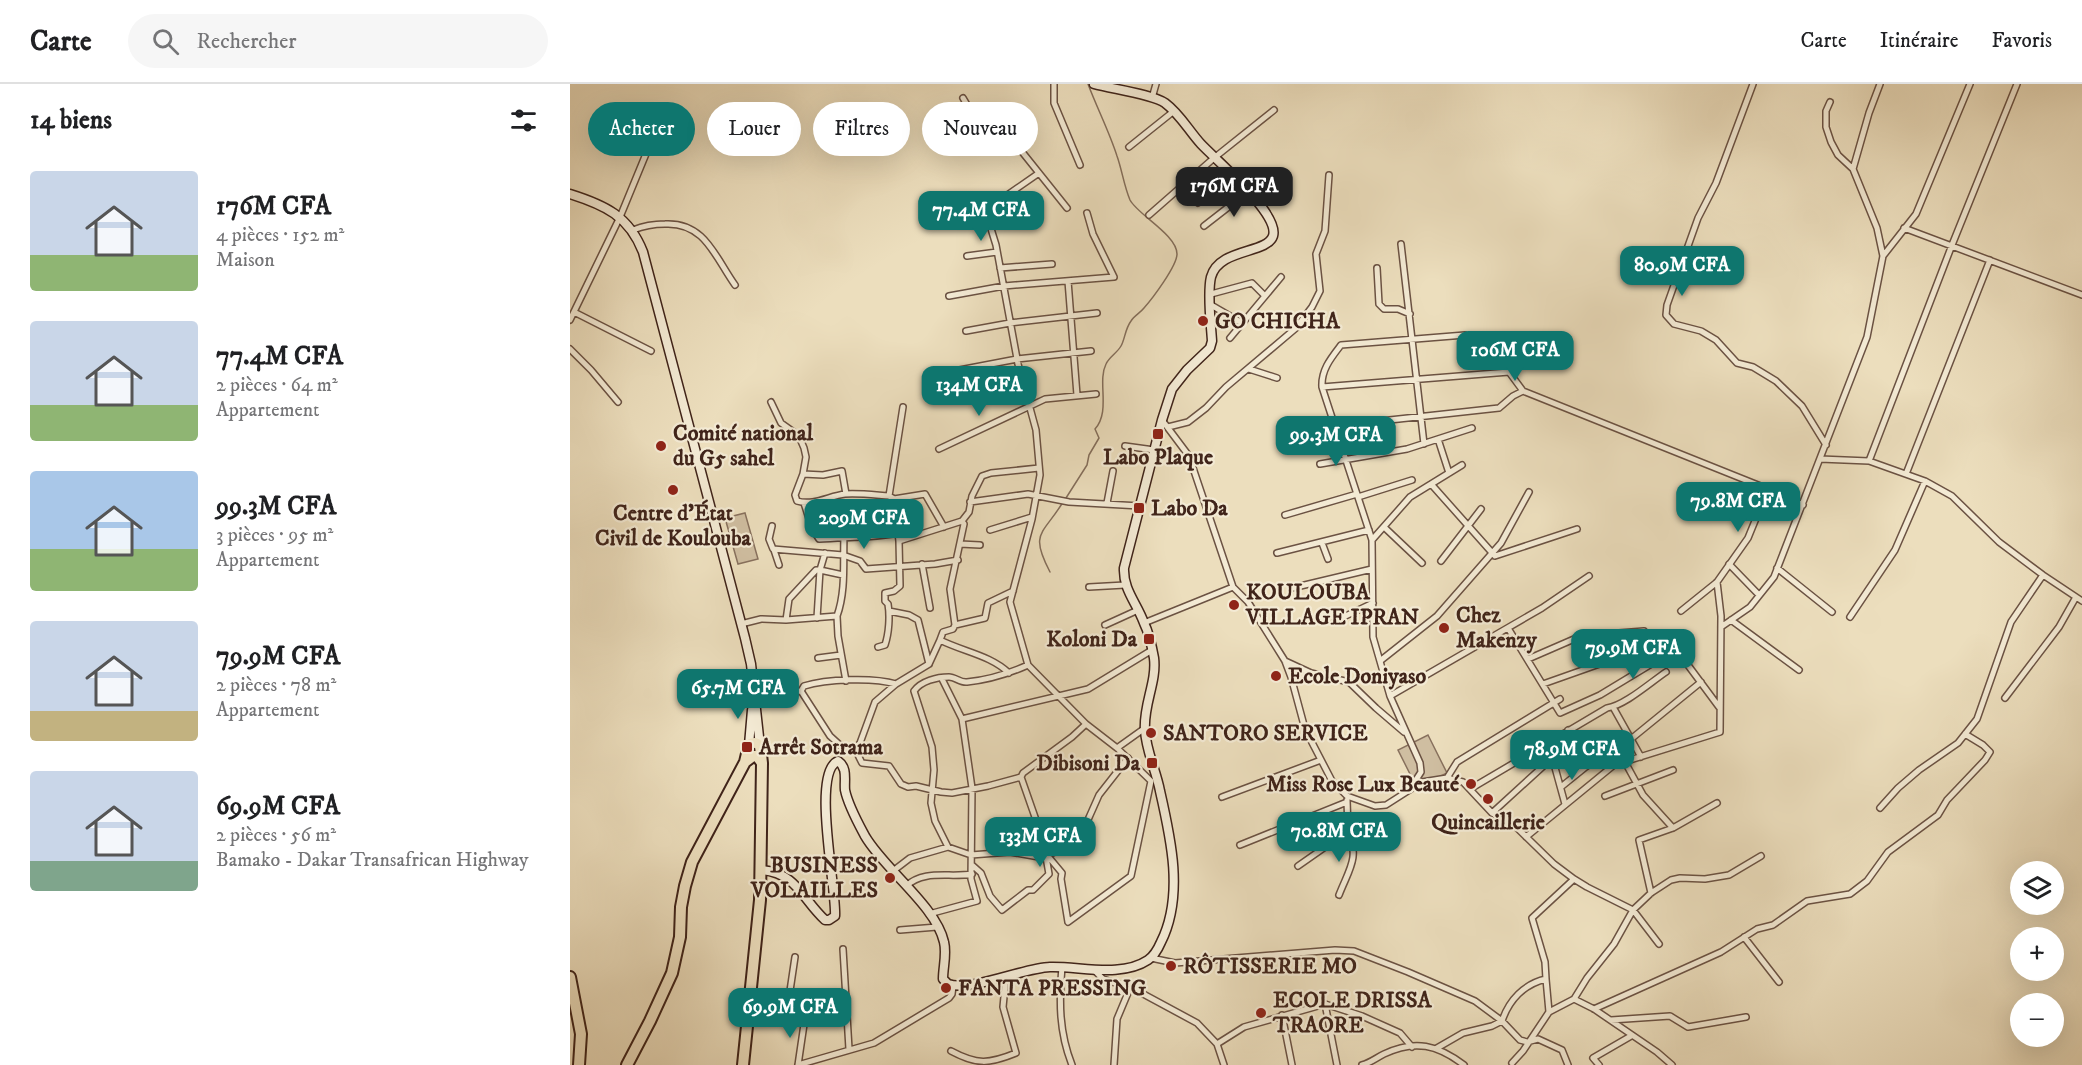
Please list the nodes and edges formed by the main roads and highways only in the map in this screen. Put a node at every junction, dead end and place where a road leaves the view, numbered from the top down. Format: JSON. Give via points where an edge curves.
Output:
{"nodes":[{"id":1,"x":744,"y":762,"type":"junction"},
{"id":2,"x":762,"y":763,"type":"junction"},
{"id":3,"x":570,"y":977,"type":"edge"},
{"id":4,"x":579,"y":1065,"type":"edge"},
{"id":5,"x":627,"y":1065,"type":"edge"},
{"id":6,"x":743,"y":1065,"type":"edge"}],
"edges":[{"from":1,"to":2,"type":"highway","via":[[757,756]]},
{"from":1,"to":2,"type":"highway","via":[[754,745]]},
{"from":1,"to":5,"type":"highway","via":[[692,862],[681,907],[677,955],[664,993]]},
{"from":2,"to":6,"type":"highway","via":[[761,870]]},
{"from":3,"to":4,"type":"highway","via":[[581,1034]]}]}
